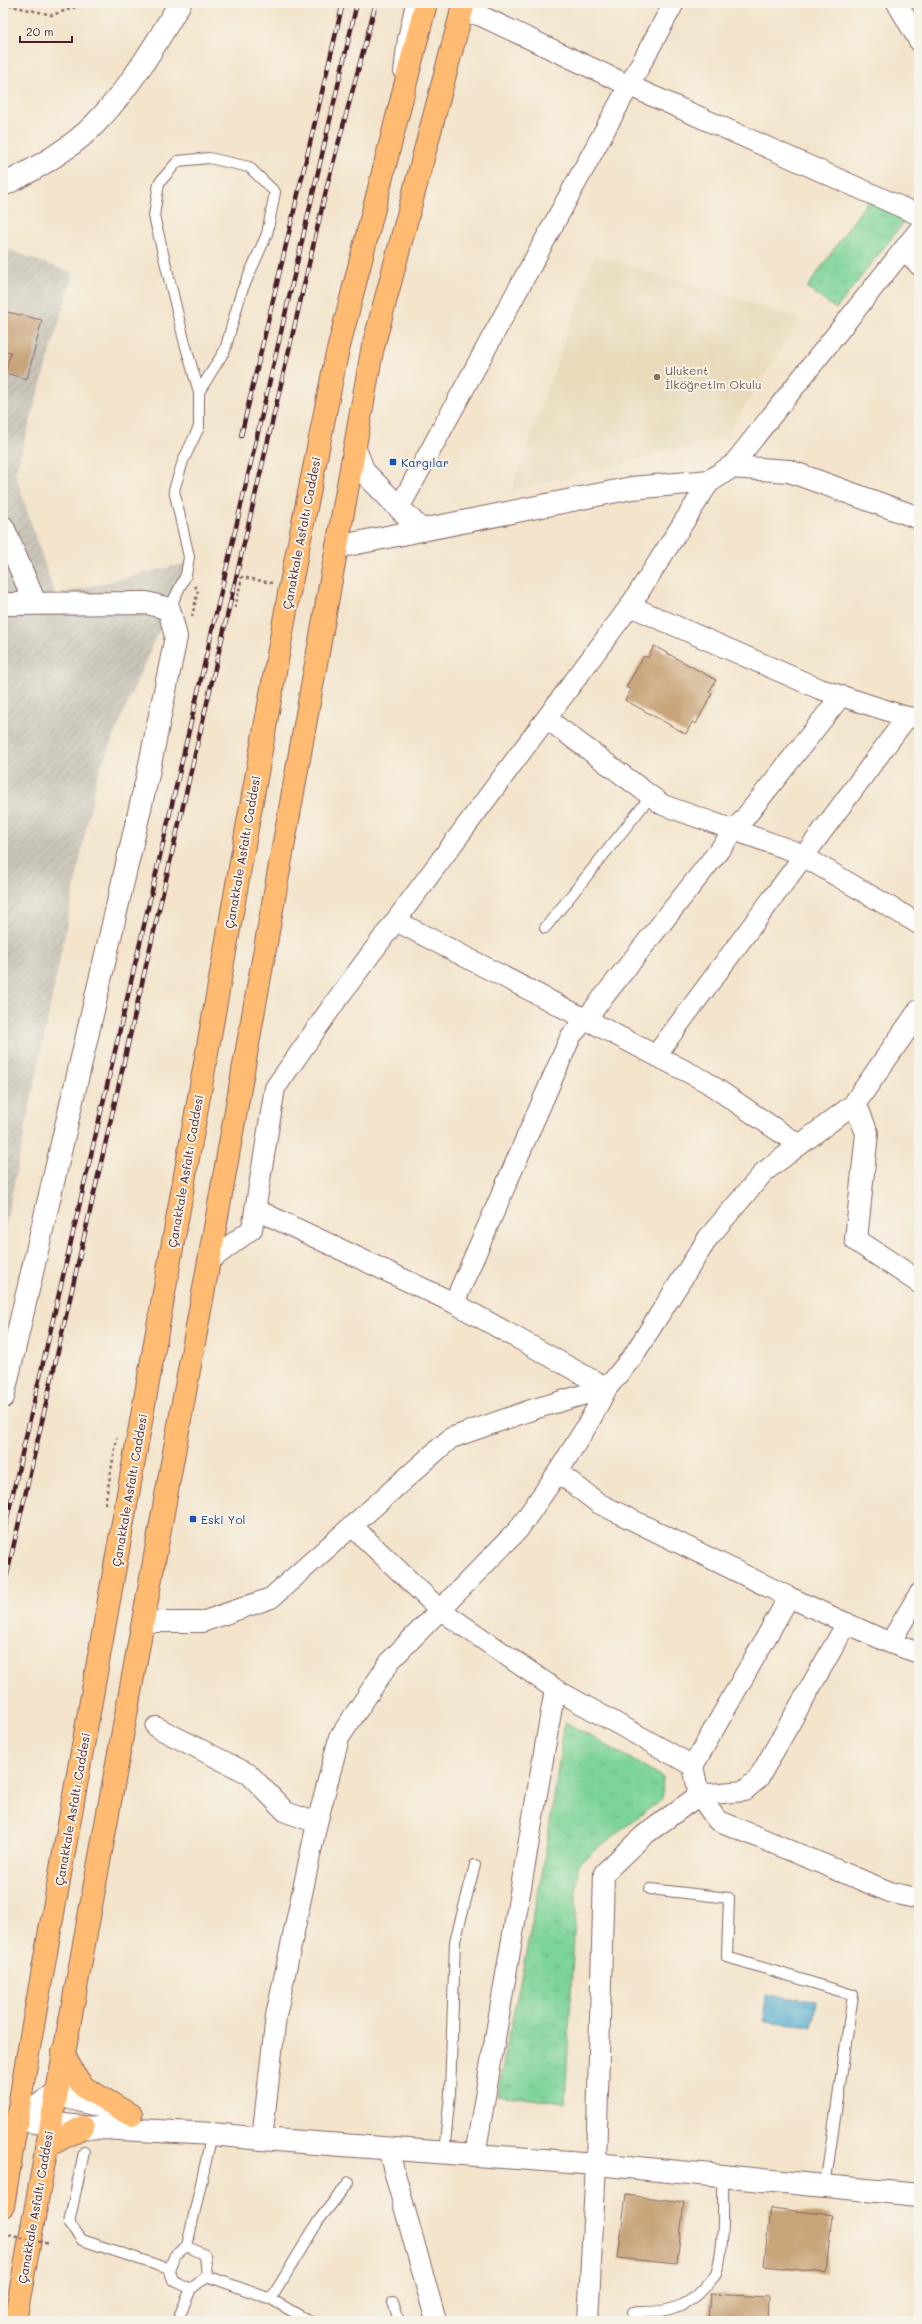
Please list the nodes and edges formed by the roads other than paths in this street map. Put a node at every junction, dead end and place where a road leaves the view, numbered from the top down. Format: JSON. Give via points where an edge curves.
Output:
{"nodes":[{"id":1,"x":180,"y":3,"type":"edge"},
{"id":2,"x":412,"y":3,"type":"edge"},
{"id":3,"x":426,"y":3,"type":"edge"},
{"id":4,"x":674,"y":3,"type":"edge"},
{"id":5,"x":897,"y":3,"type":"edge"},
{"id":6,"x":462,"y":8,"type":"edge"},
{"id":7,"x":919,"y":41,"type":"edge"},
{"id":8,"x":630,"y":86,"type":"junction"},
{"id":9,"x":391,"y":141,"type":"junction"},
{"id":10,"x":3,"y":185,"type":"edge"},
{"id":11,"x":919,"y":215,"type":"edge"},
{"id":12,"x":919,"y":230,"type":"edge"},
{"id":13,"x":904,"y":250,"type":"junction"},
{"id":14,"x":919,"y":265,"type":"edge"},
{"id":15,"x":199,"y":392,"type":"junction"},
{"id":16,"x":355,"y":449,"type":"junction"},
{"id":17,"x":731,"y":467,"type":"junction"},
{"id":18,"x":710,"y":480,"type":"junction"},
{"id":19,"x":399,"y":508,"type":"junction"},
{"id":20,"x":919,"y":518,"type":"edge"},
{"id":21,"x":3,"y":527,"type":"edge"},
{"id":22,"x":420,"y":530,"type":"junction"},
{"id":23,"x":337,"y":547,"type":"junction"},
{"id":24,"x":35,"y":603,"type":"junction"},
{"id":25,"x":3,"y":604,"type":"edge"},
{"id":26,"x":630,"y":606,"type":"junction"},
{"id":27,"x":169,"y":609,"type":"junction"},
{"id":28,"x":841,"y":696,"type":"junction"},
{"id":29,"x":913,"y":717,"type":"edge"},
{"id":30,"x":547,"y":719,"type":"junction"},
{"id":31,"x":651,"y":796,"type":"junction"},
{"id":32,"x":734,"y":830,"type":"junction"},
{"id":33,"x":803,"y":856,"type":"junction"},
{"id":34,"x":396,"y":921,"type":"junction"},
{"id":35,"x":919,"y":924,"type":"edge"},
{"id":36,"x":545,"y":928,"type":"dead end"},
{"id":37,"x":919,"y":1012,"type":"edge"},
{"id":38,"x":586,"y":1019,"type":"junction"},
{"id":39,"x":656,"y":1055,"type":"junction"},
{"id":40,"x":855,"y":1103,"type":"junction"},
{"id":41,"x":799,"y":1145,"type":"junction"},
{"id":42,"x":255,"y":1209,"type":"junction"},
{"id":43,"x":209,"y":1261,"type":"junction"},
{"id":44,"x":919,"y":1282,"type":"edge"},
{"id":45,"x":454,"y":1303,"type":"junction"},
{"id":46,"x":607,"y":1388,"type":"junction"},
{"id":47,"x":3,"y":1397,"type":"edge"},
{"id":48,"x":558,"y":1472,"type":"junction"},
{"id":49,"x":352,"y":1526,"type":"junction"},
{"id":50,"x":919,"y":1594,"type":"edge"},
{"id":51,"x":789,"y":1597,"type":"junction"},
{"id":52,"x":439,"y":1609,"type":"junction"},
{"id":53,"x":142,"y":1622,"type":"junction"},
{"id":54,"x":847,"y":1623,"type":"junction"},
{"id":55,"x":890,"y":1643,"type":"junction"},
{"id":56,"x":919,"y":1653,"type":"edge"},
{"id":57,"x":554,"y":1690,"type":"junction"},
{"id":58,"x":156,"y":1728,"type":"dead end"},
{"id":59,"x":693,"y":1766,"type":"junction"},
{"id":60,"x":699,"y":1795,"type":"junction"},
{"id":61,"x":317,"y":1823,"type":"junction"},
{"id":62,"x":475,"y":1865,"type":"dead end"},
{"id":63,"x":650,"y":1889,"type":"dead end"},
{"id":64,"x":919,"y":1899,"type":"edge"},
{"id":65,"x":63,"y":2051,"type":"junction"},
{"id":66,"x":55,"y":2094,"type":"junction"},
{"id":67,"x":131,"y":2115,"type":"junction"},
{"id":68,"x":17,"y":2120,"type":"junction"},
{"id":69,"x":50,"y":2122,"type":"junction"},
{"id":70,"x":83,"y":2127,"type":"junction"},
{"id":71,"x":212,"y":2134,"type":"junction"},
{"id":72,"x":262,"y":2139,"type":"junction"},
{"id":73,"x":46,"y":2147,"type":"junction"},
{"id":74,"x":388,"y":2149,"type":"junction"},
{"id":75,"x":84,"y":2152,"type":"dead end"},
{"id":76,"x":444,"y":2153,"type":"junction"},
{"id":77,"x":475,"y":2155,"type":"junction"},
{"id":78,"x":596,"y":2164,"type":"junction"},
{"id":79,"x":723,"y":2176,"type":"junction"},
{"id":80,"x":349,"y":2182,"type":"dead end"},
{"id":81,"x":825,"y":2186,"type":"junction"},
{"id":82,"x":919,"y":2195,"type":"edge"},
{"id":83,"x":3,"y":2206,"type":"edge"},
{"id":84,"x":187,"y":2246,"type":"junction"},
{"id":85,"x":169,"y":2269,"type":"junction"},
{"id":86,"x":207,"y":2276,"type":"junction"},
{"id":87,"x":191,"y":2289,"type":"junction"},
{"id":88,"x":271,"y":2299,"type":"junction"},
{"id":89,"x":393,"y":2302,"type":"dead end"},
{"id":90,"x":632,"y":2312,"type":"dead end"},
{"id":91,"x":15,"y":2321,"type":"edge"},
{"id":92,"x":177,"y":2321,"type":"edge"},
{"id":93,"x":309,"y":2321,"type":"edge"},
{"id":94,"x":399,"y":2321,"type":"edge"},
{"id":95,"x":436,"y":2321,"type":"edge"},
{"id":96,"x":588,"y":2321,"type":"edge"}],
"edges":[{"from":1,"to":10,"type":"street","via":[[152,52],[93,125],[54,155]]},
{"from":2,"to":9,"type":"lane","via":[[403,38]]},
{"from":3,"to":9,"type":"highway","name":"Çanakkale Asfaltı Caddesi"},
{"from":4,"to":8,"type":"street"},
{"from":5,"to":7,"type":"street"},
{"from":6,"to":8,"type":"street"},
{"from":6,"to":16,"type":"highway","name":"Çanakkale Asfaltı Caddesi","via":[[372,351]]},
{"from":8,"to":11,"type":"street"},
{"from":8,"to":19,"type":"street"},
{"from":9,"to":68,"type":"highway","name":"Çanakkale Asfaltı Caddesi","via":[[336,358],[290,588]]},
{"from":12,"to":13,"type":"street"},
{"from":13,"to":14,"type":"street"},
{"from":13,"to":17,"type":"street"},
{"from":15,"to":15,"type":"lane","via":[[225,350],[241,293],[267,234],[275,192],[249,167],[209,158],[178,161],[159,184],[154,216]]},
{"from":15,"to":27,"type":"lane","via":[[199,427],[183,461],[174,490],[189,557],[186,575]]},
{"from":16,"to":19,"type":"street","via":[[364,472]]},
{"from":16,"to":23,"type":"highway","name":"Çanakkale Asfaltı Caddesi"},
{"from":17,"to":18,"type":"street"},
{"from":17,"to":20,"type":"street","via":[[789,471]]},
{"from":18,"to":22,"type":"street","via":[[632,488]]},
{"from":18,"to":26,"type":"street"},
{"from":19,"to":22,"type":"street"},
{"from":21,"to":24,"type":"street"},
{"from":22,"to":23,"type":"street"},
{"from":23,"to":43,"type":"highway","name":"Çanakkale Asfaltı Caddesi"},
{"from":24,"to":25,"type":"street"},
{"from":24,"to":27,"type":"street","via":[[147,603]]},
{"from":26,"to":28,"type":"street"},
{"from":26,"to":30,"type":"street"},
{"from":27,"to":47,"type":"street","via":[[176,637],[148,774]]},
{"from":28,"to":29,"type":"street"},
{"from":28,"to":32,"type":"street"},
{"from":29,"to":33,"type":"street"},
{"from":30,"to":31,"type":"street"},
{"from":30,"to":34,"type":"street"},
{"from":31,"to":32,"type":"street","via":[[663,805]]},
{"from":31,"to":36,"type":"lane"},
{"from":32,"to":33,"type":"street"},
{"from":32,"to":38,"type":"street"},
{"from":33,"to":35,"type":"street"},
{"from":33,"to":39,"type":"street"},
{"from":34,"to":38,"type":"street"},
{"from":34,"to":42,"type":"street","via":[[275,1088]]},
{"from":37,"to":40,"type":"street"},
{"from":38,"to":39,"type":"street"},
{"from":38,"to":45,"type":"street","via":[[571,1036]]},
{"from":39,"to":41,"type":"street","via":[[705,1081]]},
{"from":40,"to":41,"type":"street"},
{"from":40,"to":44,"type":"street","via":[[867,1133],[856,1240]]},
{"from":41,"to":46,"type":"street","via":[[764,1172],[708,1238],[633,1356]]},
{"from":42,"to":43,"type":"street","via":[[252,1229]]},
{"from":42,"to":45,"type":"street"},
{"from":43,"to":53,"type":"highway","name":"Çanakkale Asfaltı Caddesi"},
{"from":45,"to":46,"type":"street"},
{"from":46,"to":48,"type":"street"},
{"from":46,"to":49,"type":"street","via":[[534,1409],[450,1438]]},
{"from":48,"to":51,"type":"street","via":[[598,1503]]},
{"from":48,"to":52,"type":"street","via":[[518,1530]]},
{"from":49,"to":52,"type":"street"},
{"from":49,"to":53,"type":"street","via":[[271,1598],[202,1622]]},
{"from":50,"to":55,"type":"street"},
{"from":51,"to":54,"type":"street"},
{"from":51,"to":59,"type":"street"},
{"from":52,"to":57,"type":"street"},
{"from":52,"to":61,"type":"street","via":[[391,1660],[339,1738]]},
{"from":53,"to":65,"type":"highway","name":"Çanakkale Asfaltı Caddesi"},
{"from":54,"to":55,"type":"street"},
{"from":54,"to":60,"type":"street","via":[[758,1779],[744,1791]]},
{"from":55,"to":56,"type":"street"},
{"from":57,"to":59,"type":"street"},
{"from":57,"to":77,"type":"street"},
{"from":58,"to":61,"type":"street","via":[[249,1774],[286,1812]]},
{"from":59,"to":60,"type":"street"},
{"from":60,"to":64,"type":"street","via":[[717,1820],[890,1892]]},
{"from":60,"to":78,"type":"street","via":[[643,1836],[604,1873]]},
{"from":61,"to":72,"type":"street","via":[[276,2016]]},
{"from":62,"to":76,"type":"lane","via":[[456,1941],[450,2094]]},
{"from":63,"to":81,"type":"lane","via":[[729,1898],[727,1957],[853,1995]]},
{"from":65,"to":66,"type":"highway","name":"Çanakkale Asfaltı Caddesi"},
{"from":65,"to":67,"type":"highway","via":[[74,2075],[85,2088]]},
{"from":66,"to":67,"type":"street"},
{"from":66,"to":68,"type":"street"},
{"from":66,"to":69,"type":"highway","name":"Çanakkale Asfaltı Caddesi"},
{"from":67,"to":71,"type":"street"},
{"from":68,"to":69,"type":"street"},
{"from":68,"to":83,"type":"highway","name":"Çanakkale Asfaltı Caddesi"},
{"from":69,"to":70,"type":"street"},
{"from":69,"to":73,"type":"highway","name":"Çanakkale Asfaltı Caddesi"},
{"from":70,"to":71,"type":"street"},
{"from":70,"to":73,"type":"highway"},
{"from":71,"to":72,"type":"street"},
{"from":71,"to":84,"type":"lane"},
{"from":72,"to":74,"type":"street"},
{"from":73,"to":91,"type":"highway","name":"Çanakkale Asfaltı Caddesi"},
{"from":74,"to":76,"type":"street"},
{"from":74,"to":95,"type":"street"},
{"from":75,"to":85,"type":"lane","via":[[69,2223],[82,2240]]},
{"from":76,"to":77,"type":"street"},
{"from":77,"to":78,"type":"street"},
{"from":78,"to":79,"type":"street"},
{"from":78,"to":96,"type":"street"},
{"from":79,"to":81,"type":"street"},
{"from":79,"to":90,"type":"lane","via":[[721,2244],[716,2274],[697,2297],[679,2308]]},
{"from":80,"to":88,"type":"lane","via":[[319,2220]]},
{"from":81,"to":82,"type":"street"},
{"from":84,"to":85,"type":"lane","via":[[175,2255]]},
{"from":84,"to":86,"type":"lane","via":[[205,2255]]},
{"from":85,"to":87,"type":"lane","via":[[173,2280]]},
{"from":86,"to":87,"type":"lane"},
{"from":86,"to":88,"type":"lane"},
{"from":87,"to":92,"type":"lane"},
{"from":88,"to":93,"type":"lane"},
{"from":89,"to":94,"type":"lane"}]}
